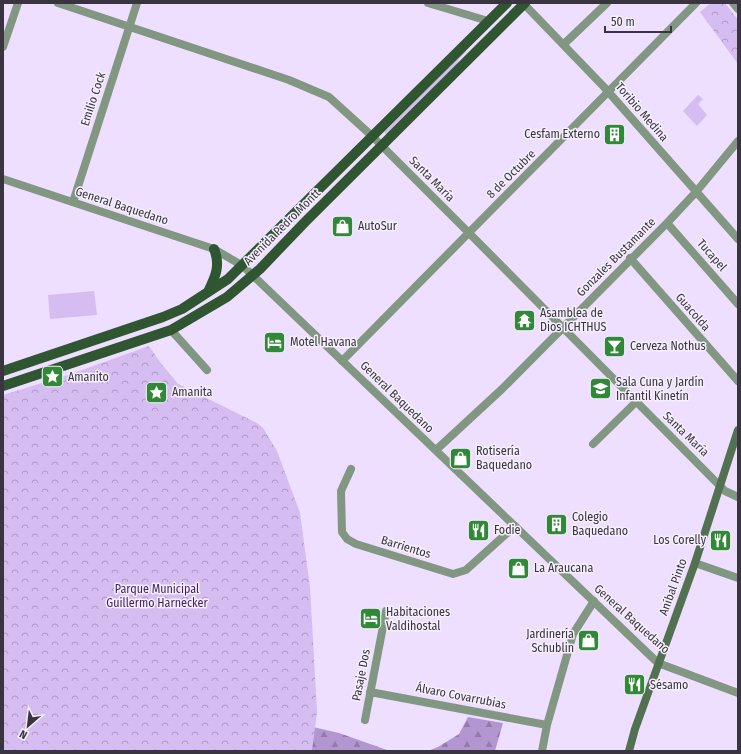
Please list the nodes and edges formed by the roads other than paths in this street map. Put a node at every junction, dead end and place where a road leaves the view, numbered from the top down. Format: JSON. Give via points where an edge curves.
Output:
{"nodes":[{"id":1,"x":18,"y":3,"type":"edge"},
{"id":2,"x":58,"y":3,"type":"edge"},
{"id":3,"x":137,"y":3,"type":"edge"},
{"id":4,"x":428,"y":3,"type":"edge"},
{"id":5,"x":507,"y":3,"type":"edge"},
{"id":6,"x":607,"y":3,"type":"edge"},
{"id":7,"x":696,"y":3,"type":"edge"},
{"id":8,"x":734,"y":3,"type":"edge"},
{"id":9,"x":525,"y":4,"type":"edge"},
{"id":10,"x":738,"y":9,"type":"edge"},
{"id":11,"x":488,"y":21,"type":"junction"},
{"id":12,"x":129,"y":27,"type":"junction"},
{"id":13,"x":497,"y":31,"type":"junction"},
{"id":14,"x":564,"y":44,"type":"junction"},
{"id":15,"x":3,"y":47,"type":"edge"},
{"id":16,"x":608,"y":92,"type":"junction"},
{"id":17,"x":372,"y":136,"type":"junction"},
{"id":18,"x":738,"y":141,"type":"edge"},
{"id":19,"x":382,"y":146,"type":"junction"},
{"id":20,"x":3,"y":179,"type":"edge"},
{"id":21,"x":696,"y":192,"type":"junction"},
{"id":22,"x":73,"y":202,"type":"junction"},
{"id":23,"x":667,"y":223,"type":"junction"},
{"id":24,"x":469,"y":233,"type":"junction"},
{"id":25,"x":738,"y":239,"type":"edge"},
{"id":26,"x":214,"y":249,"type":"junction"},
{"id":27,"x":630,"y":258,"type":"junction"},
{"id":28,"x":243,"y":266,"type":"junction"},
{"id":29,"x":253,"y":276,"type":"junction"},
{"id":30,"x":206,"y":294,"type":"junction"},
{"id":31,"x":738,"y":304,"type":"edge"},
{"id":32,"x":563,"y":329,"type":"junction"},
{"id":33,"x":171,"y":330,"type":"junction"},
{"id":34,"x":342,"y":361,"type":"junction"},
{"id":35,"x":207,"y":370,"type":"dead end"},
{"id":36,"x":3,"y":371,"type":"edge"},
{"id":37,"x":738,"y":381,"type":"edge"},
{"id":38,"x":3,"y":386,"type":"edge"},
{"id":39,"x":636,"y":402,"type":"junction"},
{"id":40,"x":738,"y":430,"type":"edge"},
{"id":41,"x":593,"y":444,"type":"dead end"},
{"id":42,"x":436,"y":450,"type":"junction"},
{"id":43,"x":351,"y":469,"type":"dead end"},
{"id":44,"x":719,"y":484,"type":"junction"},
{"id":45,"x":738,"y":497,"type":"edge"},
{"id":46,"x":515,"y":526,"type":"junction"},
{"id":47,"x":695,"y":563,"type":"junction"},
{"id":48,"x":738,"y":578,"type":"edge"},
{"id":49,"x":594,"y":601,"type":"junction"},
{"id":50,"x":386,"y":611,"type":"dead end"},
{"id":51,"x":658,"y":663,"type":"junction"},
{"id":52,"x":370,"y":692,"type":"junction"},
{"id":53,"x":738,"y":693,"type":"edge"},
{"id":54,"x":365,"y":720,"type":"dead end"},
{"id":55,"x":548,"y":725,"type":"junction"},
{"id":56,"x":542,"y":751,"type":"edge"},
{"id":57,"x":629,"y":751,"type":"edge"}],
"edges":[{"from":1,"to":15,"type":"street"},
{"from":2,"to":12,"type":"street","name":"Santa María"},
{"from":3,"to":12,"type":"street","name":"Emilio Cock"},
{"from":4,"to":11,"type":"street"},
{"from":5,"to":11,"type":"main road","name":"Avenida Pedro Montt"},
{"from":6,"to":14,"type":"street"},
{"from":7,"to":16,"type":"street","name":"8 de Octubre"},
{"from":8,"to":10,"type":"street"},
{"from":9,"to":13,"type":"main road","name":"Avenida Pedro Montt"},
{"from":9,"to":14,"type":"street","name":"Toribio Medina"},
{"from":11,"to":13,"type":"main road"},
{"from":11,"to":17,"type":"main road","name":"Avenida Pedro Montt"},
{"from":12,"to":17,"type":"street","name":"Santa María","via":[[289,80],[329,97]]},
{"from":12,"to":22,"type":"street","name":"Emilio Cock"},
{"from":13,"to":19,"type":"main road","name":"Avenida Pedro Montt"},
{"from":14,"to":16,"type":"street","name":"Toribio Medina"},
{"from":16,"to":21,"type":"street","name":"Toribio Medina"},
{"from":16,"to":24,"type":"street","name":"8 de Octubre"},
{"from":17,"to":19,"type":"street","name":"Santa María"},
{"from":17,"to":28,"type":"main road","name":"Avenida Pedro Montt"},
{"from":18,"to":21,"type":"street","name":"Gonzales Bustamante"},
{"from":19,"to":24,"type":"street","name":"Santa María"},
{"from":19,"to":29,"type":"main road","name":"Avenida Pedro Montt"},
{"from":20,"to":22,"type":"street","name":"General Baquedano"},
{"from":21,"to":23,"type":"street","name":"Gonzales Bustamante"},
{"from":21,"to":25,"type":"street","name":"Toribio Medina"},
{"from":22,"to":26,"type":"street","name":"General Baquedano"},
{"from":23,"to":27,"type":"street","name":"Gonzales Bustamante"},
{"from":23,"to":31,"type":"street","name":"Tucapel"},
{"from":24,"to":32,"type":"street","name":"Santa María"},
{"from":24,"to":34,"type":"street","name":"8 de Octubre"},
{"from":26,"to":28,"type":"street","name":"General Baquedano"},
{"from":26,"to":30,"type":"main road","via":[[217,270],[214,282]]},
{"from":27,"to":32,"type":"street","name":"Gonzales Bustamante"},
{"from":27,"to":37,"type":"street","name":"Guacolda"},
{"from":28,"to":29,"type":"street","name":"General Baquedano"},
{"from":28,"to":30,"type":"main road","name":"Avenida Pedro Montt"},
{"from":29,"to":33,"type":"main road","name":"Avenida Pedro Montt","via":[[227,297]]},
{"from":29,"to":34,"type":"street","name":"General Baquedano"},
{"from":30,"to":36,"type":"main road","name":"Avenida Pedro Montt","via":[[163,317]]},
{"from":32,"to":39,"type":"street","name":"Santa María"},
{"from":32,"to":42,"type":"street","name":"Gonzales Bustamante"},
{"from":33,"to":35,"type":"street"},
{"from":33,"to":38,"type":"main road","name":"Avenida Pedro Montt"},
{"from":34,"to":42,"type":"street","name":"General Baquedano"},
{"from":39,"to":41,"type":"street"},
{"from":39,"to":44,"type":"street","name":"Santa María"},
{"from":40,"to":44,"type":"main road","name":"Aníbal Pinto"},
{"from":42,"to":46,"type":"street","name":"General Baquedano"},
{"from":43,"to":46,"type":"street","name":"Barrientos","via":[[341,491],[342,532],[347,539],[356,544],[453,574],[466,570]]},
{"from":44,"to":45,"type":"street","name":"Santa María","via":[[725,491]]},
{"from":44,"to":47,"type":"main road","name":"Aníbal Pinto"},
{"from":46,"to":49,"type":"street","name":"General Baquedano"},
{"from":47,"to":48,"type":"street"},
{"from":47,"to":51,"type":"main road","name":"Aníbal Pinto"},
{"from":49,"to":51,"type":"street","name":"General Baquedano"},
{"from":49,"to":55,"type":"street","via":[[573,634]]},
{"from":50,"to":52,"type":"street","name":"Pasaje Dos"},
{"from":51,"to":53,"type":"street","name":"General Baquedano"},
{"from":51,"to":57,"type":"main road","name":"Aníbal Pinto"},
{"from":52,"to":54,"type":"street","name":"Pasaje Dos"},
{"from":52,"to":55,"type":"street","name":"Álvaro Covarrubias"},
{"from":55,"to":56,"type":"street"}]}
